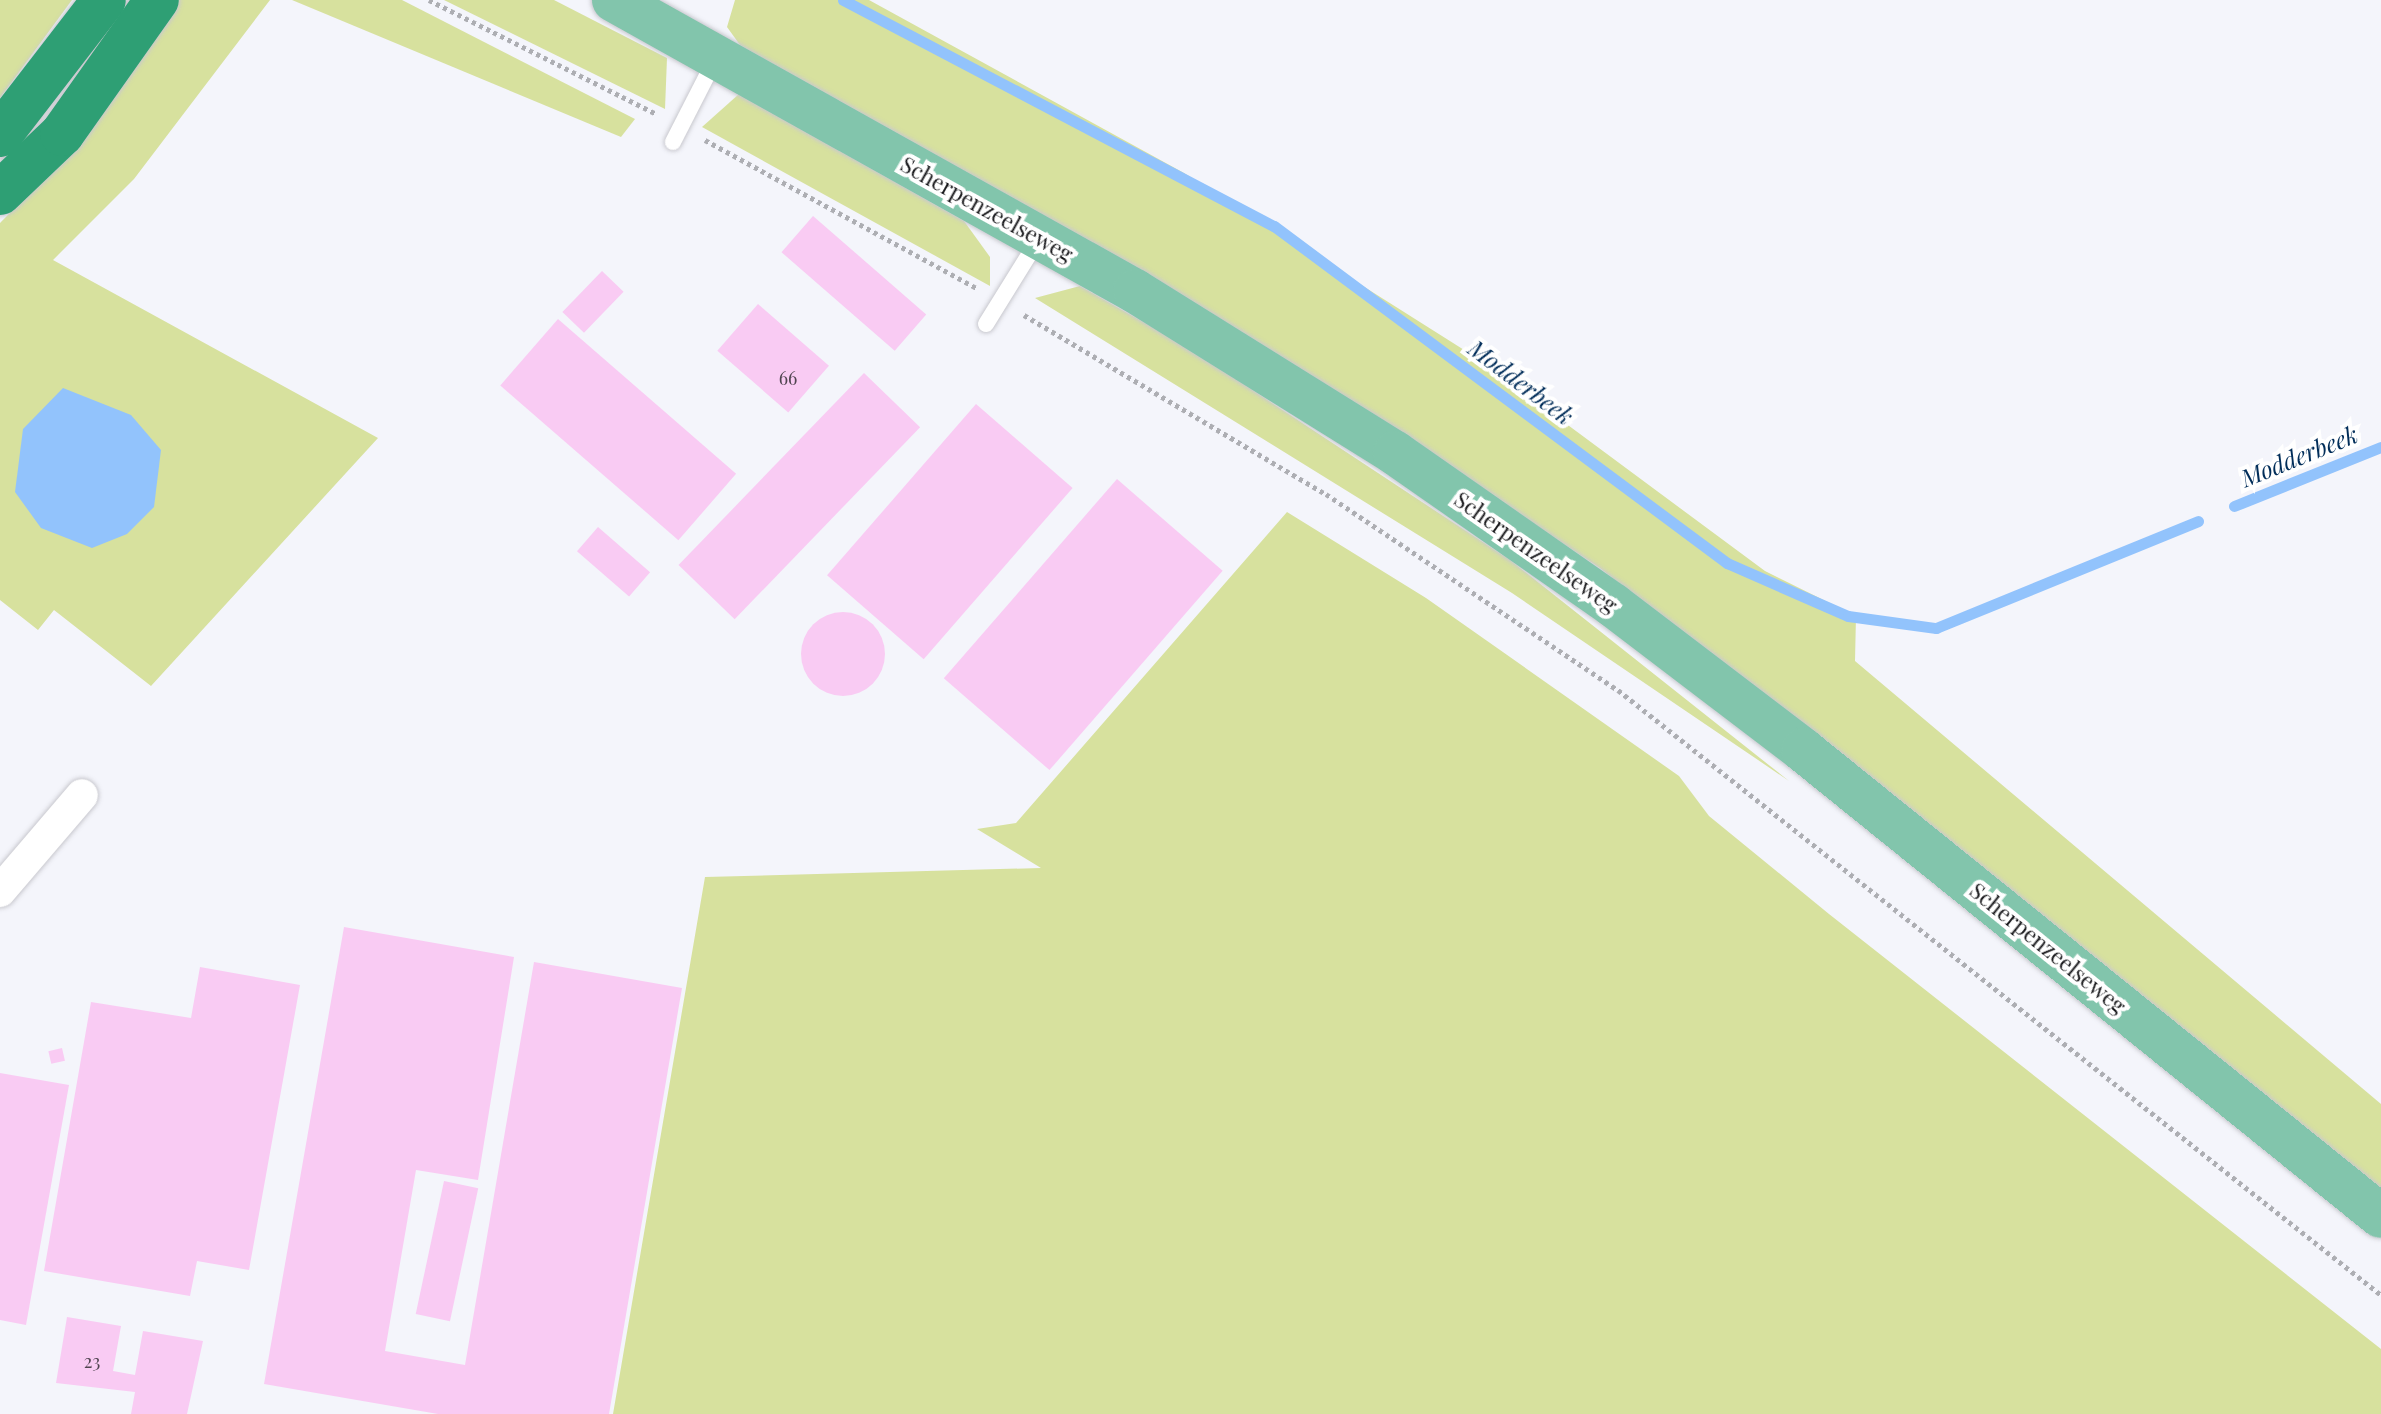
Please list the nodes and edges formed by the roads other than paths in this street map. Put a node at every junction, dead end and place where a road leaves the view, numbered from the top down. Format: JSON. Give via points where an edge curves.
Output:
{"nodes":[{"id":1,"x":104,"y":0,"type":"edge"},
{"id":2,"x":157,"y":0,"type":"edge"},
{"id":3,"x":614,"y":0,"type":"edge"},
{"id":4,"x":716,"y":58,"type":"junction"},
{"id":5,"x":0,"y":135,"type":"edge"},
{"id":6,"x":678,"y":135,"type":"road end"},
{"id":7,"x":0,"y":193,"type":"edge"},
{"id":8,"x":1039,"y":238,"type":"junction"},
{"id":9,"x":986,"y":324,"type":"dead end"},
{"id":10,"x":82,"y":795,"type":"dead end"},
{"id":11,"x":0,"y":891,"type":"edge"},
{"id":12,"x":2381,"y":1216,"type":"edge"}],
"edges":[{"from":1,"to":5,"type":"highway"},
{"from":2,"to":7,"type":"highway","via":[[71,123]]},
{"from":3,"to":4,"type":"main road","name":"Scherpenzeelseweg"},
{"from":4,"to":6,"type":"lane"},
{"from":4,"to":8,"type":"main road","name":"Scherpenzeelseweg"},
{"from":8,"to":9,"type":"lane"},
{"from":8,"to":12,"type":"main road","name":"Scherpenzeelseweg","via":[[1395,453],[1613,605]]},
{"from":10,"to":11,"type":"street"}]}
